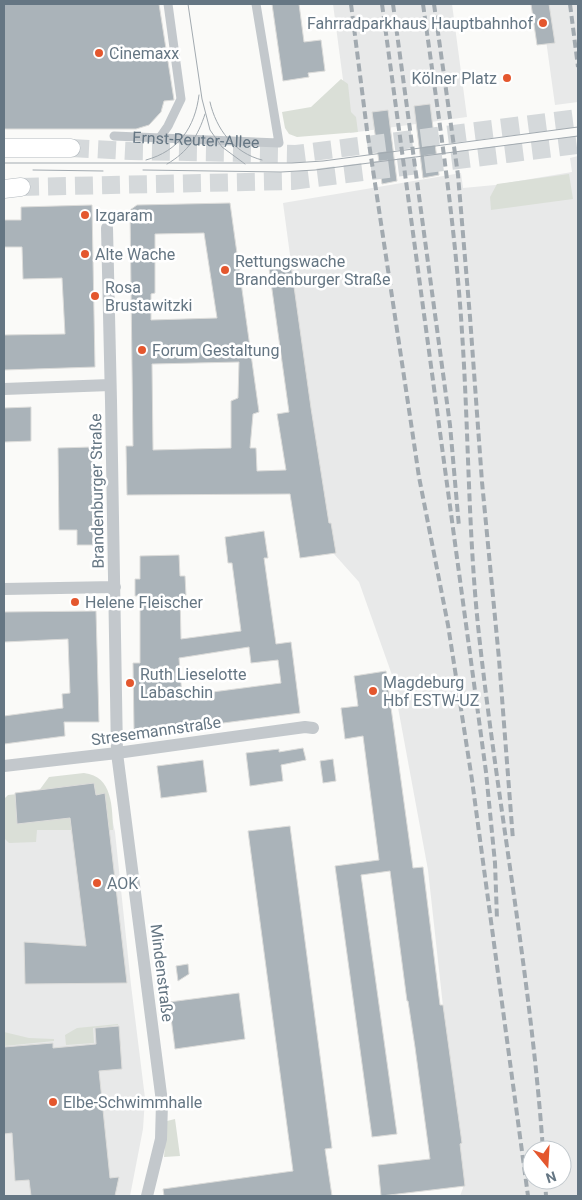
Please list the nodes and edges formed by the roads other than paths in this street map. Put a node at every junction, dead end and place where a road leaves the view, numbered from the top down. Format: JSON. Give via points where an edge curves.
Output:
{"nodes":[{"id":1,"x":168,"y":4,"type":"edge"},
{"id":2,"x":256,"y":4,"type":"edge"},
{"id":3,"x":114,"y":136,"type":"dead end"},
{"id":4,"x":159,"y":138,"type":"junction"},
{"id":5,"x":4,"y":148,"type":"edge"},
{"id":6,"x":71,"y":148,"type":"tunnel mouth"},
{"id":7,"x":106,"y":228,"type":"dead end"},
{"id":8,"x":110,"y":385,"type":"junction"},
{"id":9,"x":4,"y":389,"type":"edge"},
{"id":10,"x":115,"y":587,"type":"junction"},
{"id":11,"x":4,"y":589,"type":"edge"},
{"id":12,"x":313,"y":728,"type":"dead end"},
{"id":13,"x":117,"y":753,"type":"junction"},
{"id":14,"x":4,"y":766,"type":"edge"},
{"id":15,"x":147,"y":1196,"type":"edge"}],
"edges":[{"from":1,"to":4,"type":"street","via":[[181,99]]},
{"from":2,"to":4,"type":"street","name":"Ernst-Reuter-Allee","via":[[279,143]]},
{"from":3,"to":4,"type":"street","name":"Ernst-Reuter-Allee"},
{"from":5,"to":6,"type":"main road"},
{"from":7,"to":8,"type":"street","name":"Brandenburger Straße"},
{"from":8,"to":9,"type":"street"},
{"from":8,"to":10,"type":"street","name":"Brandenburger Straße"},
{"from":10,"to":11,"type":"street"},
{"from":10,"to":13,"type":"street","name":"Brandenburger Straße"},
{"from":12,"to":13,"type":"street","name":"Stresemannstraße"},
{"from":13,"to":14,"type":"street","name":"Stresemannstraße"},
{"from":13,"to":15,"type":"street","name":"Mindenstraße","via":[[161,1090],[161,1139]]}]}
